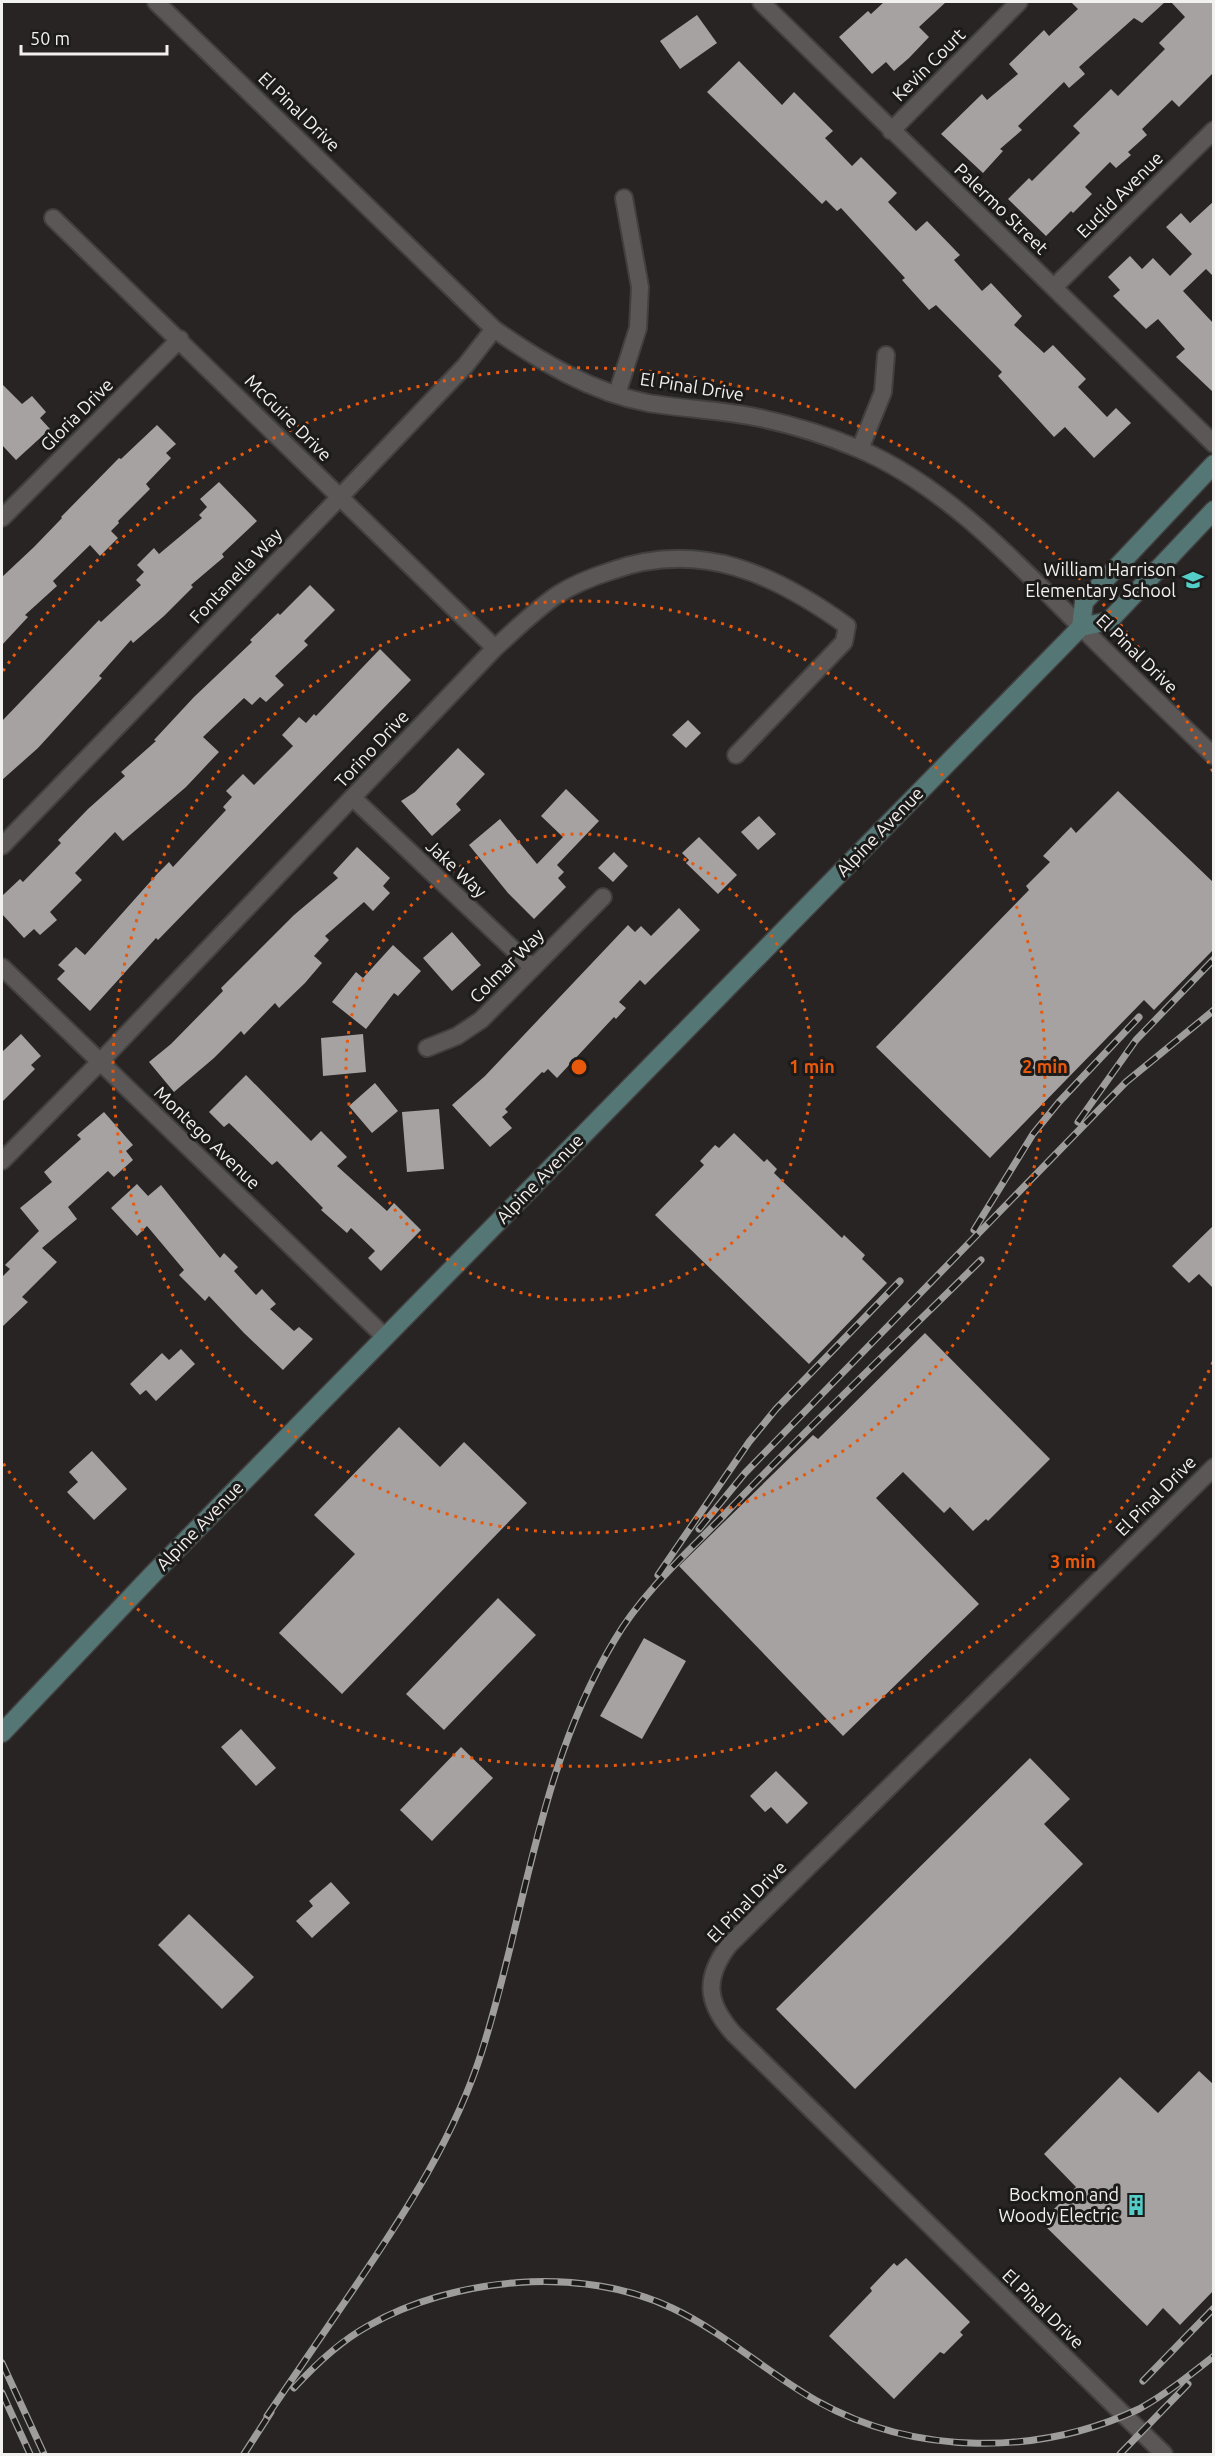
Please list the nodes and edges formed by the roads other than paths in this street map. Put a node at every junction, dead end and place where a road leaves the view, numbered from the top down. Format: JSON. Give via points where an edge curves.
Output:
{"nodes":[{"id":1,"x":156,"y":2,"type":"edge"},
{"id":2,"x":761,"y":2,"type":"edge"},
{"id":3,"x":1019,"y":2,"type":"edge"},
{"id":4,"x":1214,"y":130,"type":"edge"},
{"id":5,"x":891,"y":131,"type":"junction"},
{"id":6,"x":624,"y":198,"type":"dead end"},
{"id":7,"x":53,"y":218,"type":"dead end"},
{"id":8,"x":1054,"y":287,"type":"junction"},
{"id":9,"x":494,"y":329,"type":"junction"},
{"id":10,"x":180,"y":339,"type":"junction"},
{"id":11,"x":886,"y":355,"type":"dead end"},
{"id":12,"x":617,"y":394,"type":"junction"},
{"id":13,"x":1214,"y":444,"type":"edge"},
{"id":14,"x":861,"y":449,"type":"junction"},
{"id":15,"x":1214,"y":464,"type":"edge"},
{"id":16,"x":340,"y":497,"type":"junction"},
{"id":17,"x":5,"y":507,"type":"edge"},
{"id":18,"x":1214,"y":510,"type":"edge"},
{"id":19,"x":1081,"y":627,"type":"junction"},
{"id":20,"x":495,"y":648,"type":"junction"},
{"id":21,"x":736,"y":755,"type":"dead end"},
{"id":22,"x":1214,"y":756,"type":"edge"},
{"id":23,"x":352,"y":798,"type":"junction"},
{"id":24,"x":2,"y":846,"type":"edge"},
{"id":25,"x":603,"y":897,"type":"dead end"},
{"id":26,"x":2,"y":967,"type":"edge"},
{"id":27,"x":532,"y":969,"type":"junction"},
{"id":28,"x":427,"y":1048,"type":"dead end"},
{"id":29,"x":100,"y":1062,"type":"junction"},
{"id":30,"x":2,"y":1161,"type":"edge"},
{"id":31,"x":385,"y":1337,"type":"junction"},
{"id":32,"x":1214,"y":1467,"type":"edge"},
{"id":33,"x":2,"y":1733,"type":"edge"},
{"id":34,"x":1164,"y":2454,"type":"edge"}],
"edges":[{"from":1,"to":9,"type":"street","name":"El Pinal Drive"},
{"from":2,"to":5,"type":"street","name":"Palermo Street"},
{"from":3,"to":5,"type":"street","name":"Kevin Court"},
{"from":4,"to":8,"type":"street","name":"Euclid Avenue"},
{"from":5,"to":8,"type":"street","name":"Palermo Street"},
{"from":6,"to":12,"type":"street","via":[[640,287],[638,328]]},
{"from":7,"to":10,"type":"street","name":"McGuire Drive"},
{"from":8,"to":13,"type":"street","name":"Palermo Street"},
{"from":9,"to":12,"type":"street","name":"El Pinal Drive","via":[[562,373]]},
{"from":9,"to":16,"type":"street","name":"Fontanella Way","via":[[465,366]]},
{"from":10,"to":16,"type":"street","name":"McGuire Drive"},
{"from":10,"to":17,"type":"street","name":"Gloria Drive"},
{"from":11,"to":14,"type":"street","via":[[883,392]]},
{"from":12,"to":14,"type":"street","name":"El Pinal Drive","via":[[647,403],[760,417]]},
{"from":14,"to":19,"type":"street","name":"El Pinal Drive","via":[[957,510]]},
{"from":15,"to":19,"type":"street","via":[[1083,602]]},
{"from":16,"to":20,"type":"street","name":"McGuire Drive"},
{"from":16,"to":24,"type":"street","name":"Fontanella Way"},
{"from":18,"to":19,"type":"street","via":[[1109,621]]},
{"from":19,"to":22,"type":"street","name":"El Pinal Drive"},
{"from":19,"to":31,"type":"street","name":"Alpine Avenue"},
{"from":20,"to":21,"type":"street","name":"Torino Drive","via":[[557,596],[586,580],[630,564],[702,558],[781,584],[848,626],[844,642]]},
{"from":20,"to":23,"type":"street","name":"Torino Drive"},
{"from":23,"to":27,"type":"street","name":"Jake Way"},
{"from":23,"to":29,"type":"street","name":"Torino Drive"},
{"from":25,"to":27,"type":"street","name":"Colmar Way"},
{"from":26,"to":29,"type":"street","name":"Montego Avenue"},
{"from":27,"to":28,"type":"street","name":"Colmar Way","via":[[481,1020],[457,1036]]},
{"from":29,"to":30,"type":"street","name":"Torino Drive"},
{"from":29,"to":31,"type":"street","name":"Montego Avenue"},
{"from":31,"to":33,"type":"street","name":"Alpine Avenue"},
{"from":32,"to":34,"type":"street","name":"El Pinal Drive","via":[[729,1945],[717,1961],[711,1993],[716,2011],[733,2033]]}]}
